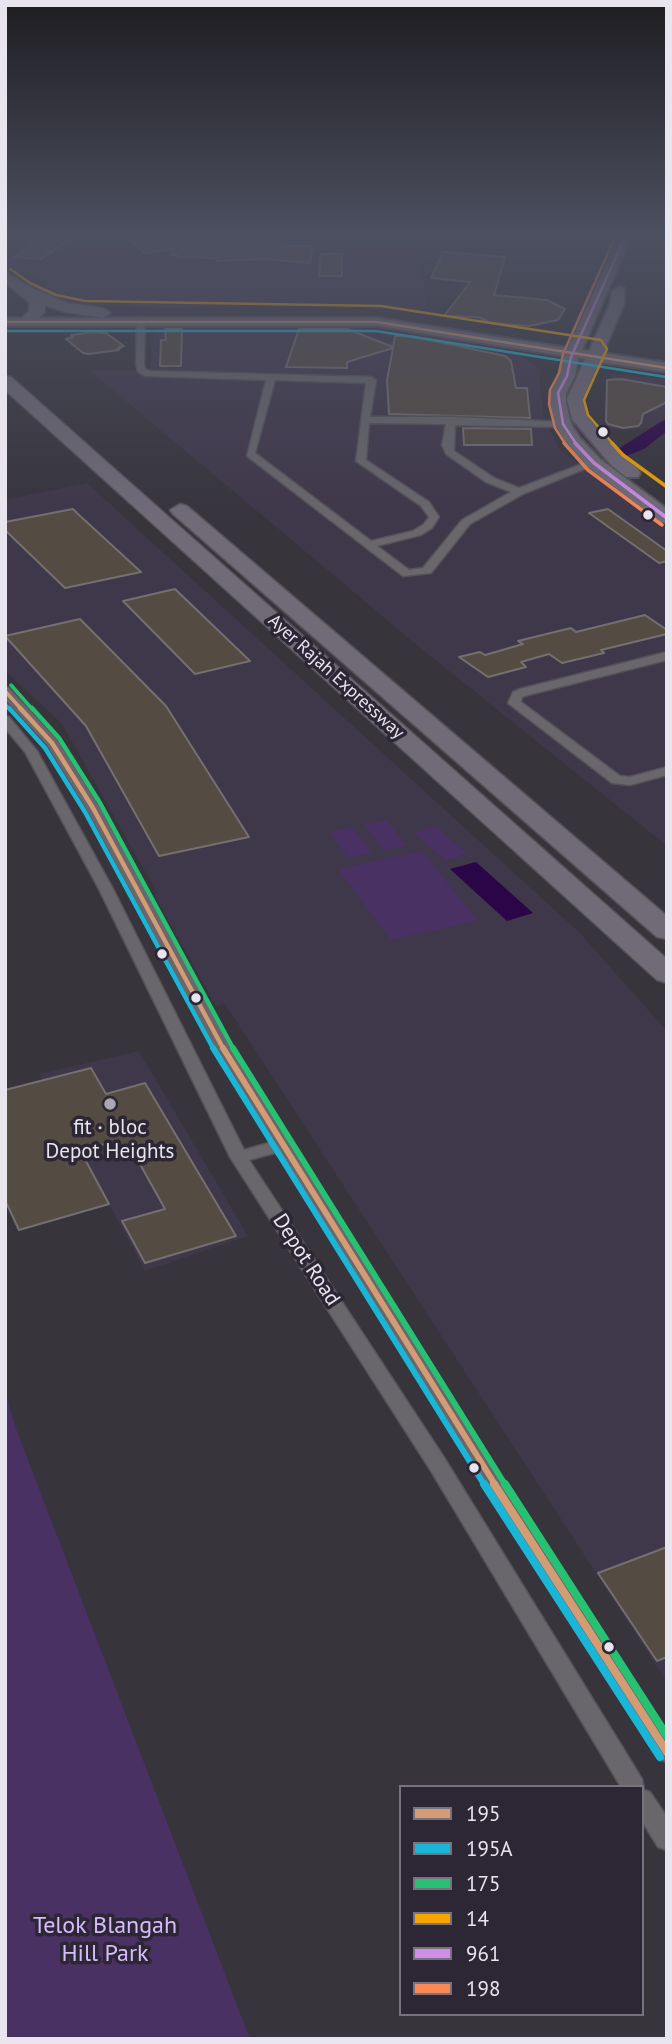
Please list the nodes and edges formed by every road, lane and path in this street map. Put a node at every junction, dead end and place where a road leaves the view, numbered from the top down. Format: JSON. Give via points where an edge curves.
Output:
{"nodes":[{"id":1,"x":145,"y":332,"type":"edge"},
{"id":2,"x":460,"y":332,"type":"edge"},
{"id":3,"x":478,"y":332,"type":"edge"},
{"id":4,"x":567,"y":332,"type":"edge"},
{"id":5,"x":584,"y":332,"type":"edge"},
{"id":6,"x":605,"y":332,"type":"edge"},
{"id":7,"x":609,"y":332,"type":"edge"},
{"id":8,"x":521,"y":340,"type":"junction"},
{"id":9,"x":575,"y":349,"type":"junction"},
{"id":10,"x":596,"y":352,"type":"junction"},
{"id":11,"x":5,"y":359,"type":"edge"},
{"id":12,"x":661,"y":363,"type":"edge"},
{"id":13,"x":567,"y":376,"type":"junction"},
{"id":14,"x":271,"y":378,"type":"junction"},
{"id":15,"x":585,"y":378,"type":"junction"},
{"id":16,"x":5,"y":381,"type":"edge"},
{"id":17,"x":366,"y":419,"type":"junction"},
{"id":18,"x":451,"y":421,"type":"junction"},
{"id":19,"x":563,"y":422,"type":"junction"},
{"id":20,"x":594,"y":463,"type":"junction"},
{"id":21,"x":143,"y":478,"type":"dead end"},
{"id":22,"x":519,"y":492,"type":"junction"},
{"id":23,"x":164,"y":496,"type":"dead end"},
{"id":24,"x":663,"y":507,"type":"edge"},
{"id":25,"x":369,"y":545,"type":"junction"},
{"id":26,"x":667,"y":656,"type":"edge"},
{"id":27,"x":5,"y":691,"type":"edge"},
{"id":28,"x":5,"y":720,"type":"edge"},
{"id":29,"x":667,"y":771,"type":"edge"},
{"id":30,"x":667,"y":931,"type":"edge"},
{"id":31,"x":667,"y":974,"type":"edge"},
{"id":32,"x":281,"y":1145,"type":"junction"},
{"id":33,"x":239,"y":1157,"type":"junction"},
{"id":34,"x":667,"y":1752,"type":"edge"},
{"id":35,"x":633,"y":1785,"type":"edge"},
{"id":36,"x":644,"y":1803,"type":"edge"},
{"id":37,"x":667,"y":1839,"type":"edge"}],
"edges":[{"from":1,"to":14,"type":"street","via":[[148,364],[153,371],[170,376]]},
{"from":2,"to":8,"type":"main road"},
{"from":3,"to":8,"type":"main road"},
{"from":4,"to":8,"type":"main road"},
{"from":5,"to":9,"type":"main road"},
{"from":6,"to":10,"type":"main road"},
{"from":7,"to":12,"type":"main road","via":[[622,345]]},
{"from":8,"to":9,"type":"main road"},
{"from":8,"to":13,"type":"main road"},
{"from":9,"to":10,"type":"main road"},
{"from":9,"to":13,"type":"main road"},
{"from":10,"to":12,"type":"main road"},
{"from":10,"to":15,"type":"main road"},
{"from":11,"to":21,"type":"highway"},
{"from":12,"to":15,"type":"main road","via":[[597,368]]},
{"from":13,"to":19,"type":"main road","via":[[558,393]]},
{"from":14,"to":17,"type":"street","via":[[371,380]]},
{"from":14,"to":25,"type":"street","via":[[248,452]]},
{"from":15,"to":24,"type":"main road","via":[[575,399],[580,419]]},
{"from":16,"to":31,"type":"highway","name":"Ayer Rajah Expressway"},
{"from":17,"to":18,"type":"street"},
{"from":17,"to":25,"type":"street","via":[[361,461],[425,505],[434,517],[417,533]]},
{"from":18,"to":19,"type":"street"},
{"from":18,"to":22,"type":"street","via":[[449,452],[490,480]]},
{"from":19,"to":20,"type":"main road"},
{"from":20,"to":22,"type":"street"},
{"from":20,"to":24,"type":"main road"},
{"from":22,"to":25,"type":"street","via":[[466,522],[424,573],[407,574]]},
{"from":23,"to":30,"type":"highway","name":"Ayer Rajah Expressway"},
{"from":26,"to":29,"type":"street","via":[[524,692],[514,699],[516,706],[612,778],[628,781]]},
{"from":27,"to":32,"type":"street","name":"Depot Road","via":[[52,743],[93,808]]},
{"from":28,"to":33,"type":"street","name":"Depot Road","via":[[32,751],[106,889]]},
{"from":32,"to":33,"type":"street"},
{"from":32,"to":34,"type":"street","name":"Depot Road"},
{"from":33,"to":35,"type":"street","name":"Depot Road","via":[[438,1465]]},
{"from":36,"to":37,"type":"street"}]}
